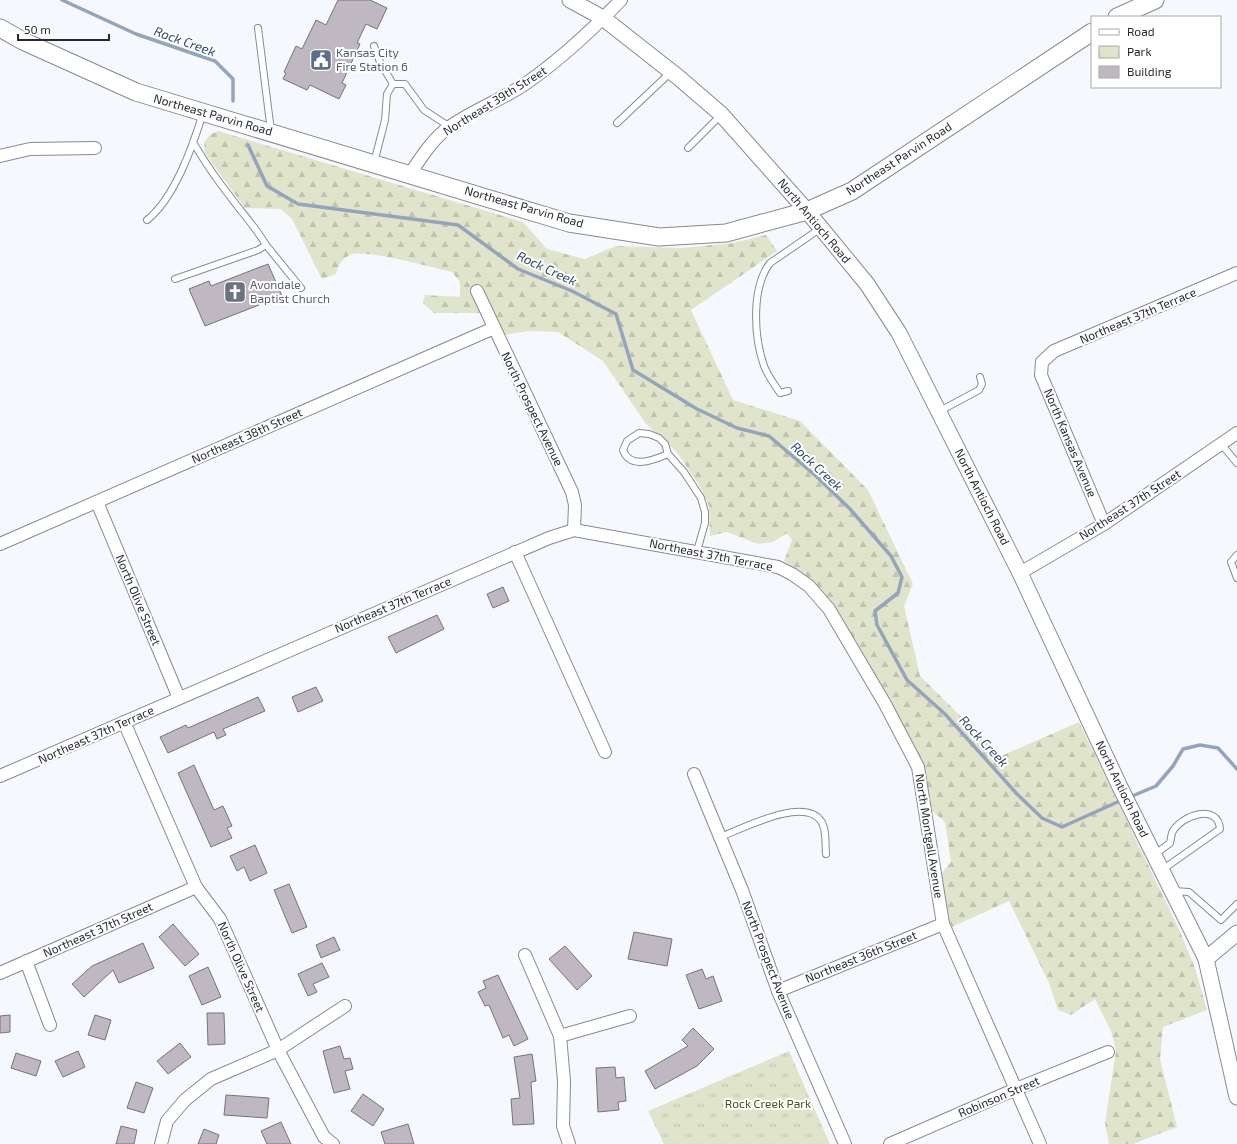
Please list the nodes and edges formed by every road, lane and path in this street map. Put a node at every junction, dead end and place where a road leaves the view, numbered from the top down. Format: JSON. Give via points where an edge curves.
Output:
{"nodes":[{"id":1,"x":570,"y":0,"type":"edge"},
{"id":2,"x":621,"y":0,"type":"edge"},
{"id":3,"x":1155,"y":0,"type":"edge"},
{"id":4,"x":1119,"y":16,"type":"edge"},
{"id":5,"x":603,"y":18,"type":"junction"},
{"id":6,"x":0,"y":28,"type":"edge"},
{"id":7,"x":258,"y":28,"type":"dead end"},
{"id":8,"x":1091,"y":33,"type":"edge"},
{"id":9,"x":374,"y":46,"type":"dead end"},
{"id":10,"x":671,"y":72,"type":"junction"},
{"id":11,"x":393,"y":84,"type":"junction"},
{"id":12,"x":204,"y":111,"type":"junction"},
{"id":13,"x":722,"y":114,"type":"junction"},
{"id":14,"x":617,"y":123,"type":"dead end"},
{"id":15,"x":450,"y":127,"type":"junction"},
{"id":16,"x":271,"y":132,"type":"junction"},
{"id":17,"x":194,"y":144,"type":"junction"},
{"id":18,"x":95,"y":148,"type":"dead end"},
{"id":19,"x":688,"y":148,"type":"dead end"},
{"id":20,"x":0,"y":156,"type":"edge"},
{"id":21,"x":374,"y":163,"type":"junction"},
{"id":22,"x":410,"y":174,"type":"junction"},
{"id":23,"x":807,"y":211,"type":"junction"},
{"id":24,"x":147,"y":220,"type":"dead end"},
{"id":25,"x":821,"y":228,"type":"junction"},
{"id":26,"x":266,"y":245,"type":"junction"},
{"id":27,"x":1237,"y":273,"type":"edge"},
{"id":28,"x":175,"y":279,"type":"dead end"},
{"id":29,"x":301,"y":288,"type":"dead end"},
{"id":30,"x":476,"y":291,"type":"dead end"},
{"id":31,"x":494,"y":328,"type":"junction"},
{"id":32,"x":1042,"y":362,"type":"joint"},
{"id":33,"x":980,"y":377,"type":"dead end"},
{"id":34,"x":788,"y":392,"type":"dead end"},
{"id":35,"x":938,"y":412,"type":"junction"},
{"id":36,"x":1237,"y":433,"type":"edge"},
{"id":37,"x":1221,"y":444,"type":"junction"},
{"id":38,"x":668,"y":454,"type":"junction"},
{"id":39,"x":1237,"y":463,"type":"edge"},
{"id":40,"x":97,"y":502,"type":"junction"},
{"id":41,"x":1104,"y":524,"type":"junction"},
{"id":42,"x":574,"y":530,"type":"junction"},
{"id":43,"x":0,"y":544,"type":"edge"},
{"id":44,"x":697,"y":551,"type":"junction"},
{"id":45,"x":515,"y":552,"type":"junction"},
{"id":46,"x":1237,"y":554,"type":"edge"},
{"id":47,"x":1020,"y":572,"type":"junction"},
{"id":48,"x":1237,"y":578,"type":"edge"},
{"id":49,"x":799,"y":580,"type":"joint"},
{"id":50,"x":179,"y":698,"type":"junction"},
{"id":51,"x":124,"y":722,"type":"junction"},
{"id":52,"x":605,"y":752,"type":"dead end"},
{"id":53,"x":694,"y":774,"type":"dead end"},
{"id":54,"x":0,"y":776,"type":"edge"},
{"id":55,"x":720,"y":837,"type":"junction"},
{"id":56,"x":826,"y":854,"type":"dead end"},
{"id":57,"x":1154,"y":855,"type":"junction"},
{"id":58,"x":1162,"y":870,"type":"junction"},
{"id":59,"x":196,"y":887,"type":"junction"},
{"id":60,"x":1172,"y":891,"type":"junction"},
{"id":61,"x":1237,"y":904,"type":"edge"},
{"id":62,"x":943,"y":924,"type":"junction"},
{"id":63,"x":1237,"y":933,"type":"edge"},
{"id":64,"x":525,"y":955,"type":"dead end"},
{"id":65,"x":1206,"y":959,"type":"junction"},
{"id":66,"x":26,"y":961,"type":"junction"},
{"id":67,"x":0,"y":973,"type":"edge"},
{"id":68,"x":778,"y":991,"type":"junction"},
{"id":69,"x":345,"y":1006,"type":"dead end"},
{"id":70,"x":630,"y":1016,"type":"dead end"},
{"id":71,"x":50,"y":1025,"type":"dead end"},
{"id":72,"x":560,"y":1036,"type":"junction"},
{"id":73,"x":278,"y":1050,"type":"junction"},
{"id":74,"x":1108,"y":1052,"type":"dead end"},
{"id":75,"x":1236,"y":1088,"type":"edge"},
{"id":76,"x":1016,"y":1089,"type":"junction"},
{"id":77,"x":161,"y":1144,"type":"edge"},
{"id":78,"x":333,"y":1144,"type":"edge"},
{"id":79,"x":569,"y":1144,"type":"edge"},
{"id":80,"x":845,"y":1144,"type":"edge"},
{"id":81,"x":890,"y":1144,"type":"edge"},
{"id":82,"x":1040,"y":1144,"type":"edge"}],
"edges":[{"from":1,"to":5,"type":"street","name":"North Antioch Road"},
{"from":2,"to":5,"type":"street","name":"Northeast 39th Street"},
{"from":3,"to":4,"type":"main road"},
{"from":5,"to":10,"type":"street","name":"North Antioch Road"},
{"from":5,"to":15,"type":"street","name":"Northeast 39th Street","via":[[552,64],[524,84]]},
{"from":6,"to":12,"type":"main road","name":"Northeast Parvin Road","via":[[136,92]]},
{"from":7,"to":16,"type":"lane"},
{"from":8,"to":23,"type":"main road","name":"Northeast Parvin Road","via":[[852,191]]},
{"from":9,"to":11,"type":"lane"},
{"from":10,"to":13,"type":"street","name":"North Antioch Road"},
{"from":10,"to":14,"type":"lane"},
{"from":11,"to":15,"type":"lane","via":[[405,84],[424,110]]},
{"from":11,"to":21,"type":"lane","via":[[387,94],[385,120]]},
{"from":12,"to":16,"type":"main road","name":"Northeast Parvin Road"},
{"from":12,"to":17,"type":"lane"},
{"from":13,"to":19,"type":"lane"},
{"from":13,"to":23,"type":"street","name":"North Antioch Road"},
{"from":15,"to":22,"type":"street","name":"Northeast 39th Street","via":[[430,145]]},
{"from":16,"to":21,"type":"main road","name":"Northeast Parvin Road"},
{"from":17,"to":24,"type":"lane","via":[[167,196]]},
{"from":17,"to":26,"type":"lane","via":[[211,172],[256,228]]},
{"from":18,"to":20,"type":"street","via":[[30,148]]},
{"from":21,"to":22,"type":"main road","name":"Northeast Parvin Road"},
{"from":22,"to":23,"type":"main road","name":"Northeast Parvin Road","via":[[569,223],[659,237],[726,233]]},
{"from":23,"to":25,"type":"street","name":"North Antioch Road"},
{"from":25,"to":34,"type":"lane","via":[[770,263],[764,271],[759,288],[757,322],[764,364],[767,374],[780,393]]},
{"from":25,"to":35,"type":"street","name":"North Antioch Road","via":[[866,284],[899,333]]},
{"from":26,"to":28,"type":"lane"},
{"from":26,"to":29,"type":"lane"},
{"from":27,"to":32,"type":"street","name":"Northeast 37th Terrace","via":[[1054,352]]},
{"from":30,"to":31,"type":"street","name":"North Prospect Avenue"},
{"from":31,"to":40,"type":"street","name":"Northeast 38th Street"},
{"from":31,"to":42,"type":"street","name":"North Prospect Avenue","via":[[572,492],[575,505]]},
{"from":32,"to":41,"type":"street","name":"North Kansas Avenue","via":[[1041,375]]},
{"from":33,"to":35,"type":"lane","via":[[982,384],[979,390]]},
{"from":35,"to":47,"type":"street","name":"North Antioch Road"},
{"from":36,"to":37,"type":"street","name":"Northeast 37th Street"},
{"from":37,"to":39,"type":"lane"},
{"from":37,"to":41,"type":"street","name":"Northeast 37th Street"},
{"from":38,"to":38,"type":"lane","via":[[665,444],[649,434],[635,435],[627,441],[623,450],[627,458],[638,462],[654,460]]},
{"from":38,"to":44,"type":"lane","via":[[701,498],[705,523]]},
{"from":40,"to":43,"type":"street","name":"Northeast 38th Street"},
{"from":40,"to":50,"type":"street","name":"North Olive Street"},
{"from":41,"to":47,"type":"street","name":"Northeast 37th Street"},
{"from":42,"to":44,"type":"street","name":"Northeast 37th Terrace"},
{"from":42,"to":45,"type":"street","name":"Northeast 37th Terrace"},
{"from":44,"to":49,"type":"street","name":"Northeast 37th Terrace","via":[[778,567]]},
{"from":45,"to":50,"type":"street","name":"Northeast 37th Terrace"},
{"from":45,"to":52,"type":"street"},
{"from":46,"to":48,"type":"lane","via":[[1231,562]]},
{"from":47,"to":57,"type":"street","name":"North Antioch Road"},
{"from":49,"to":62,"type":"street","name":"North Montgall Avenue","via":[[829,609],[885,704],[918,767]]},
{"from":50,"to":51,"type":"street","name":"Northeast 37th Terrace"},
{"from":51,"to":54,"type":"street","name":"Northeast 37th Terrace"},
{"from":51,"to":59,"type":"street","name":"North Olive Street"},
{"from":53,"to":55,"type":"street","name":"North Prospect Avenue"},
{"from":55,"to":56,"type":"lane","via":[[785,812],[803,811],[815,815],[822,822]]},
{"from":55,"to":68,"type":"street","name":"North Prospect Avenue"},
{"from":57,"to":58,"type":"street","name":"North Antioch Road"},
{"from":57,"to":58,"type":"lane","via":[[1170,843],[1172,831],[1193,815],[1210,814],[1220,822],[1220,829]]},
{"from":58,"to":60,"type":"street","name":"North Antioch Road"},
{"from":59,"to":66,"type":"street","name":"Northeast 37th Street"},
{"from":59,"to":73,"type":"street","name":"North Olive Street","via":[[220,919]]},
{"from":60,"to":61,"type":"lane","via":[[1189,892],[1221,920]]},
{"from":60,"to":65,"type":"street","name":"North Antioch Road"},
{"from":62,"to":68,"type":"street","name":"Northeast 36th Street"},
{"from":62,"to":76,"type":"street","name":"North Montgall Avenue"},
{"from":63,"to":65,"type":"street"},
{"from":64,"to":72,"type":"street"},
{"from":65,"to":75,"type":"street","name":"North Antioch Road"},
{"from":66,"to":67,"type":"street","name":"Northeast 37th Street"},
{"from":66,"to":71,"type":"street"},
{"from":68,"to":80,"type":"street","name":"North Prospect Avenue"},
{"from":69,"to":73,"type":"street"},
{"from":70,"to":72,"type":"street"},
{"from":72,"to":79,"type":"street","via":[[564,1126]]},
{"from":73,"to":77,"type":"street","via":[[211,1079],[185,1100],[167,1121]]},
{"from":73,"to":78,"type":"street","name":"North Olive Street","via":[[324,1137]]},
{"from":74,"to":76,"type":"street","name":"Robinson Street"},
{"from":76,"to":81,"type":"street","name":"Robinson Street"},
{"from":76,"to":82,"type":"street","name":"North Montgall Avenue"}]}
